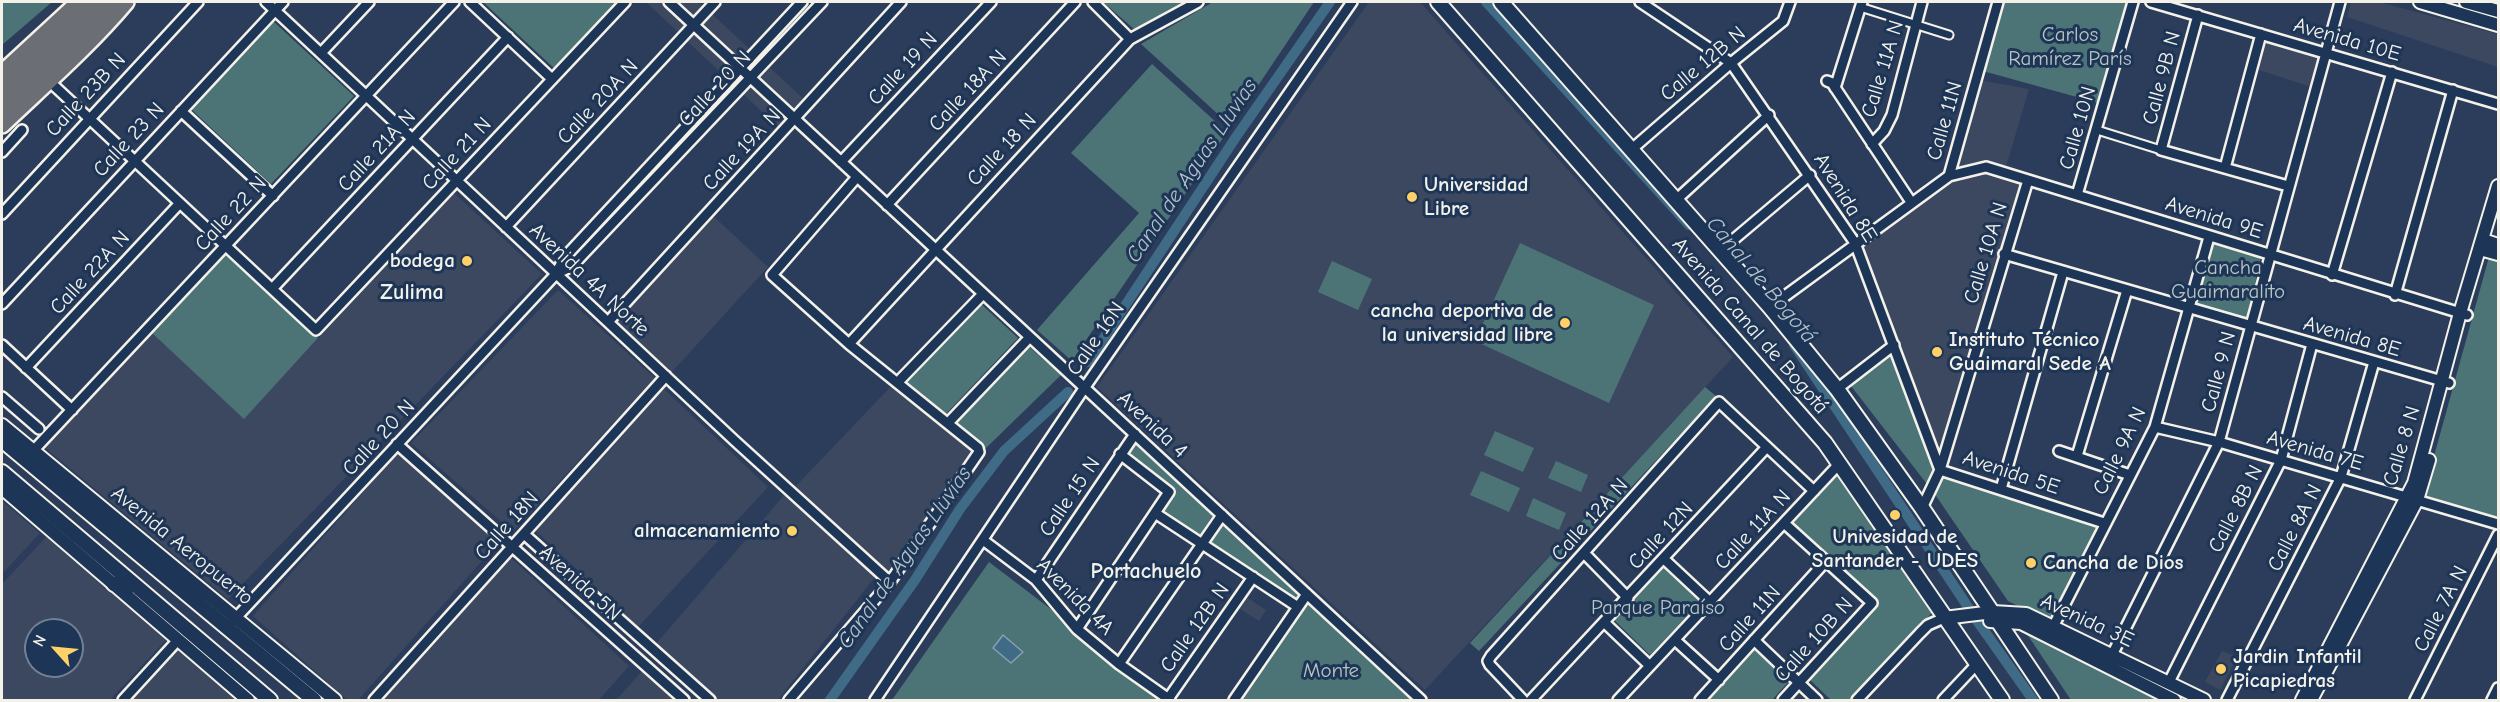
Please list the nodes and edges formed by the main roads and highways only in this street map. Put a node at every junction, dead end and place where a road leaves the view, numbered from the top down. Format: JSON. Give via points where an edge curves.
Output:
{"nodes":[{"id":1,"x":117,"y":2,"type":"edge"},
{"id":2,"x":126,"y":2,"type":"edge"},
{"id":3,"x":1438,"y":2,"type":"edge"},
{"id":4,"x":1501,"y":2,"type":"edge"},
{"id":5,"x":90,"y":7,"type":"edge"},
{"id":6,"x":2,"y":73,"type":"edge"},
{"id":7,"x":2,"y":91,"type":"edge"},
{"id":8,"x":2,"y":109,"type":"edge"},
{"id":9,"x":2,"y":125,"type":"edge"},
{"id":10,"x":2,"y":440,"type":"edge"},
{"id":11,"x":2,"y":472,"type":"edge"},
{"id":12,"x":114,"y":584,"type":"road end"},
{"id":13,"x":136,"y":586,"type":"junction"},
{"id":14,"x":220,"y":658,"type":"junction"},
{"id":15,"x":211,"y":669,"type":"road end"},
{"id":16,"x":270,"y":700,"type":"edge"},
{"id":17,"x":314,"y":700,"type":"edge"},
{"id":18,"x":2002,"y":700,"type":"edge"},
{"id":19,"x":2051,"y":700,"type":"edge"}],
"edges":[{"from":1,"to":5,"type":"main road"},
{"from":2,"to":9,"type":"main road"},
{"from":3,"to":18,"type":"main road","name":"Avenida Canal de Bogotá","via":[[1826,443],[1955,621],[1976,665]]},
{"from":4,"to":19,"type":"main road","name":"Avenida Canal de Bogotá","via":[[1770,307],[1837,389],[1922,508],[1989,617]]},
{"from":5,"to":6,"type":"main road"},
{"from":5,"to":7,"type":"main road"},
{"from":5,"to":8,"type":"main road"},
{"from":10,"to":17,"type":"main road","name":"Avenida Aeropuerto","via":[[232,622]]},
{"from":11,"to":13,"type":"main road"},
{"from":12,"to":13,"type":"main road"},
{"from":13,"to":14,"type":"main road"},
{"from":14,"to":15,"type":"main road"},
{"from":14,"to":16,"type":"main road"}]}
